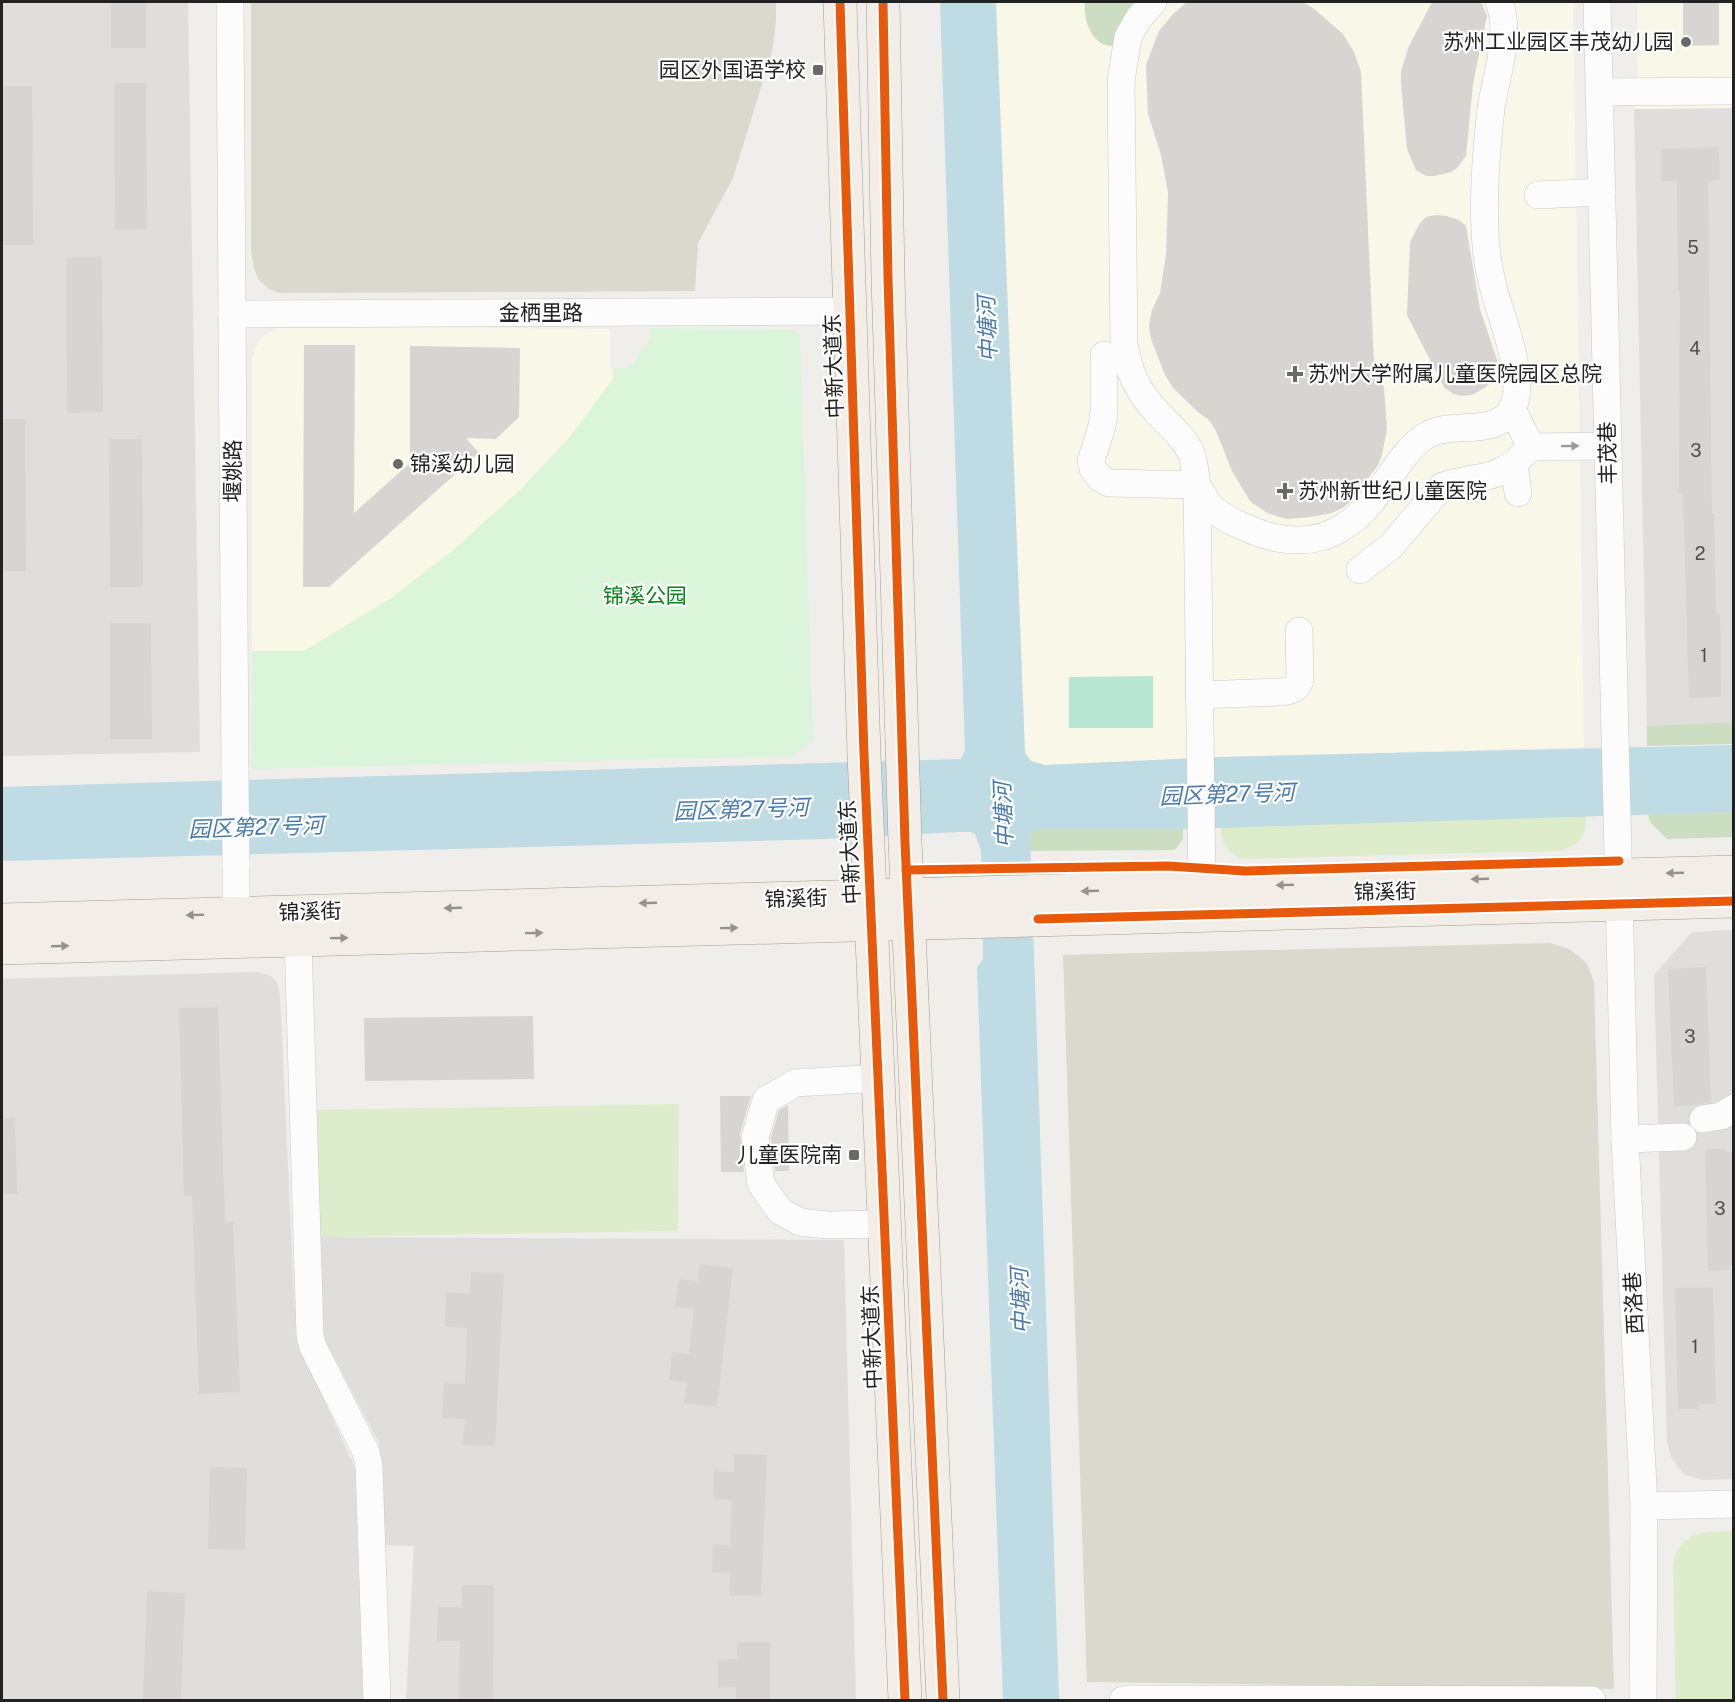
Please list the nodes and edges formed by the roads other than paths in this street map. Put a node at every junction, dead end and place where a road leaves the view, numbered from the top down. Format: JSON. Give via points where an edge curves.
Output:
{"nodes":[{"id":1,"x":230,"y":2,"type":"edge"},
{"id":2,"x":840,"y":2,"type":"edge"},
{"id":3,"x":884,"y":2,"type":"edge"},
{"id":4,"x":1153,"y":2,"type":"edge"},
{"id":5,"x":1499,"y":2,"type":"edge"},
{"id":6,"x":1597,"y":2,"type":"edge"},
{"id":7,"x":1734,"y":90,"type":"edge"},
{"id":8,"x":1599,"y":92,"type":"junction"},
{"id":9,"x":1602,"y":192,"type":"junction"},
{"id":10,"x":1538,"y":195,"type":"dead end"},
{"id":11,"x":850,"y":311,"type":"junction"},
{"id":12,"x":232,"y":314,"type":"junction"},
{"id":13,"x":1104,"y":355,"type":"dead end"},
{"id":14,"x":1512,"y":409,"type":"junction"},
{"id":15,"x":1608,"y":446,"type":"junction"},
{"id":16,"x":1523,"y":455,"type":"junction"},
{"id":17,"x":1197,"y":485,"type":"junction"},
{"id":18,"x":1518,"y":493,"type":"dead end"},
{"id":19,"x":1360,"y":570,"type":"dead end"},
{"id":20,"x":1299,"y":631,"type":"dead end"},
{"id":21,"x":1199,"y":695,"type":"junction"},
{"id":22,"x":1734,"y":872,"type":"edge"},
{"id":23,"x":1202,"y":888,"type":"junction"},
{"id":24,"x":1620,"y":890,"type":"junction"},
{"id":25,"x":1734,"y":902,"type":"edge"},
{"id":26,"x":1037,"y":906,"type":"junction"},
{"id":27,"x":908,"y":909,"type":"junction"},
{"id":28,"x":871,"y":911,"type":"junction"},
{"id":29,"x":2,"y":920,"type":"edge"},
{"id":30,"x":236,"y":928,"type":"junction"},
{"id":31,"x":298,"y":939,"type":"junction"},
{"id":32,"x":2,"y":948,"type":"edge"},
{"id":33,"x":879,"y":1078,"type":"junction"},
{"id":34,"x":1734,"y":1108,"type":"edge"},
{"id":35,"x":1703,"y":1119,"type":"dead end"},
{"id":36,"x":1683,"y":1137,"type":"dead end"},
{"id":37,"x":1625,"y":1139,"type":"junction"},
{"id":38,"x":885,"y":1224,"type":"junction"},
{"id":39,"x":1734,"y":1504,"type":"edge"},
{"id":40,"x":1644,"y":1506,"type":"junction"},
{"id":41,"x":377,"y":1701,"type":"edge"},
{"id":42,"x":905,"y":1701,"type":"edge"},
{"id":43,"x":943,"y":1701,"type":"edge"},
{"id":44,"x":1123,"y":1701,"type":"edge"},
{"id":45,"x":1592,"y":1701,"type":"edge"},
{"id":46,"x":1643,"y":1701,"type":"edge"}],
"edges":[{"from":1,"to":12,"type":"street","name":"堰姚路"},
{"from":2,"to":11,"type":"main road","name":"中新大道东"},
{"from":3,"to":27,"type":"main road","via":[[888,278]]},
{"from":4,"to":17,"type":"street","via":[[1128,37],[1121,81],[1124,344],[1128,368],[1140,391],[1191,453]]},
{"from":5,"to":14,"type":"street","via":[[1505,30],[1486,156],[1486,245],[1515,370]]},
{"from":6,"to":8,"type":"street","name":"丰茂巷"},
{"from":7,"to":8,"type":"street"},
{"from":8,"to":9,"type":"street","name":"丰茂巷"},
{"from":9,"to":10,"type":"street"},
{"from":9,"to":15,"type":"street","name":"丰茂巷"},
{"from":11,"to":12,"type":"street","name":"金栖里路"},
{"from":11,"to":28,"type":"main road","name":"中新大道东"},
{"from":12,"to":30,"type":"street","name":"堰姚路","bridge":true},
{"from":13,"to":17,"type":"street","via":[[1104,412],[1092,452],[1093,469],[1109,483]]},
{"from":14,"to":16,"type":"street"},
{"from":14,"to":17,"type":"street","via":[[1485,426],[1447,428],[1423,438],[1347,526],[1316,538],[1283,540],[1236,524],[1214,510]]},
{"from":16,"to":15,"type":"street","one_way":true},
{"from":15,"to":24,"type":"street","name":"丰茂巷"},
{"from":16,"to":18,"type":"street"},
{"from":16,"to":19,"type":"street","via":[[1497,473],[1441,487],[1391,546]]},
{"from":17,"to":21,"type":"street"},
{"from":20,"to":21,"type":"street","via":[[1300,680],[1292,690]]},
{"from":21,"to":23,"type":"street"},
{"from":22,"to":24,"type":"main road","name":"锦溪街","one_way":true},
{"from":24,"to":23,"type":"main road","name":"锦溪街","one_way":true},
{"from":23,"to":26,"type":"main road","name":"锦溪街","one_way":true},
{"from":24,"to":25,"type":"main road","name":"锦溪街"},
{"from":24,"to":26,"type":"main road","name":"锦溪街"},
{"from":24,"to":37,"type":"street","name":"西洛巷"},
{"from":26,"to":27,"type":"main road","name":"锦溪街"},
{"from":27,"to":28,"type":"main road","name":"锦溪街"},
{"from":27,"to":43,"type":"main road"},
{"from":28,"to":30,"type":"main road","name":"锦溪街","one_way":true},
{"from":31,"to":28,"type":"main road","name":"锦溪街","one_way":true},
{"from":28,"to":33,"type":"main road","name":"中新大道东"},
{"from":30,"to":29,"type":"main road","name":"锦溪街","one_way":true},
{"from":30,"to":31,"type":"main road","name":"锦溪街"},
{"from":32,"to":30,"type":"main road","name":"锦溪街","one_way":true},
{"from":31,"to":41,"type":"street","via":[[310,1336],[367,1459]]},
{"from":33,"to":38,"type":"main road","name":"中新大道东"},
{"from":33,"to":38,"type":"street","via":[[795,1083],[766,1100],[754,1137],[761,1184],[780,1211],[800,1222]]},
{"from":34,"to":35,"type":"street","via":[[1721,1116]]},
{"from":36,"to":37,"type":"street"},
{"from":37,"to":40,"type":"street","name":"西洛巷"},
{"from":38,"to":42,"type":"main road","name":"中新大道东"},
{"from":39,"to":40,"type":"street"},
{"from":40,"to":46,"type":"street","name":"西洛巷"},
{"from":44,"to":45,"type":"street"}]}
